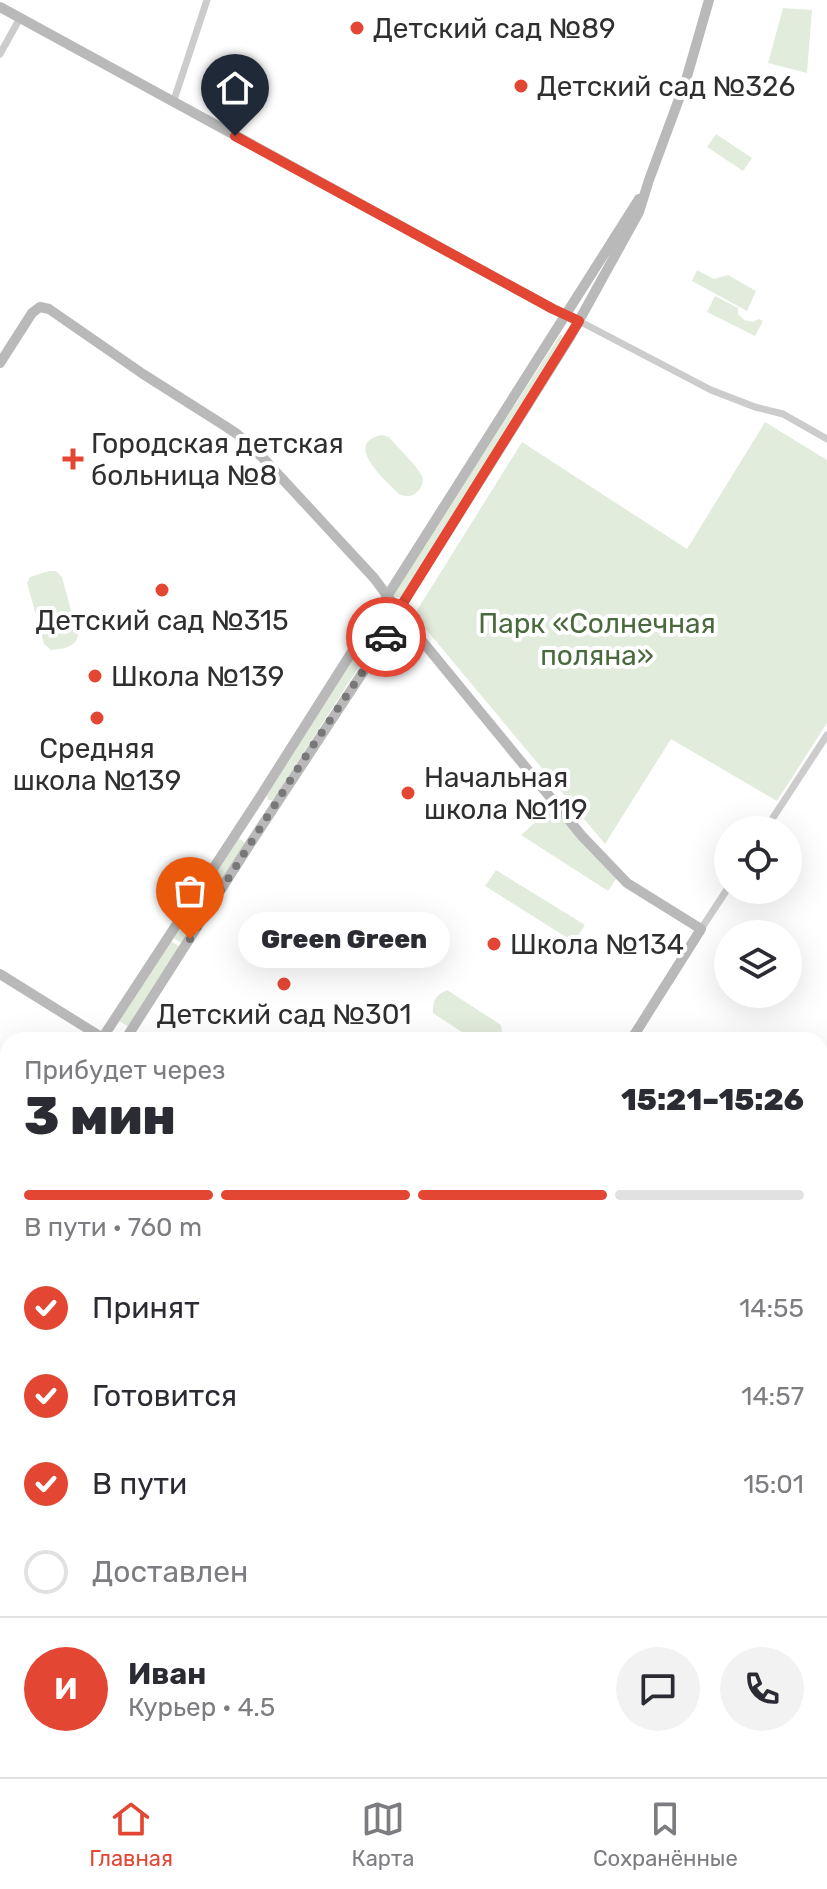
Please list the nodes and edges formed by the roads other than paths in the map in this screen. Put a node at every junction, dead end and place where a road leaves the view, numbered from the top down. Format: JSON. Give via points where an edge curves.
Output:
{"nodes":[{"id":1,"x":207,"y":0,"type":"edge"},
{"id":2,"x":709,"y":0,"type":"edge"},
{"id":3,"x":0,"y":7,"type":"edge"},
{"id":4,"x":20,"y":18,"type":"junction"},
{"id":5,"x":0,"y":54,"type":"edge"},
{"id":6,"x":173,"y":103,"type":"junction"},
{"id":7,"x":649,"y":180,"type":"junction"},
{"id":8,"x":565,"y":315,"type":"junction"},
{"id":9,"x":579,"y":321,"type":"junction"},
{"id":10,"x":0,"y":363,"type":"edge"},
{"id":11,"x":827,"y":439,"type":"edge"},
{"id":12,"x":387,"y":596,"type":"junction"},
{"id":13,"x":398,"y":611,"type":"junction"},
{"id":14,"x":827,"y":735,"type":"edge"},
{"id":15,"x":258,"y":800,"type":"junction"},
{"id":16,"x":272,"y":809,"type":"junction"},
{"id":17,"x":774,"y":816,"type":"edge"},
{"id":18,"x":717,"y":904,"type":"edge"},
{"id":19,"x":701,"y":929,"type":"junction"},
{"id":20,"x":0,"y":974,"type":"edge"},
{"id":21,"x":92,"y":1032,"type":"edge"},
{"id":22,"x":108,"y":1032,"type":"edge"},
{"id":23,"x":130,"y":1032,"type":"edge"},
{"id":24,"x":636,"y":1032,"type":"edge"}],
"edges":[{"from":1,"to":6,"type":"street"},
{"from":2,"to":7,"type":"main road"},
{"from":3,"to":4,"type":"main road"},
{"from":4,"to":5,"type":"street"},
{"from":4,"to":6,"type":"main road"},
{"from":6,"to":8,"type":"main road"},
{"from":7,"to":8,"type":"main road"},
{"from":7,"to":9,"type":"main road","via":[[639,212]]},
{"from":8,"to":9,"type":"main road"},
{"from":8,"to":12,"type":"main road"},
{"from":9,"to":11,"type":"street","via":[[711,390],[783,414]]},
{"from":9,"to":13,"type":"main road"},
{"from":10,"to":12,"type":"main road","via":[[32,313],[40,307],[49,309],[237,434]]},
{"from":12,"to":13,"type":"main road"},
{"from":12,"to":15,"type":"main road"},
{"from":13,"to":16,"type":"main road"},
{"from":13,"to":19,"type":"main road","via":[[619,875]]},
{"from":14,"to":17,"type":"street"},
{"from":15,"to":16,"type":"main road"},
{"from":15,"to":22,"type":"main road"},
{"from":16,"to":23,"type":"main road"},
{"from":18,"to":19,"type":"street"},
{"from":19,"to":24,"type":"main road"},
{"from":20,"to":21,"type":"main road"}]}
